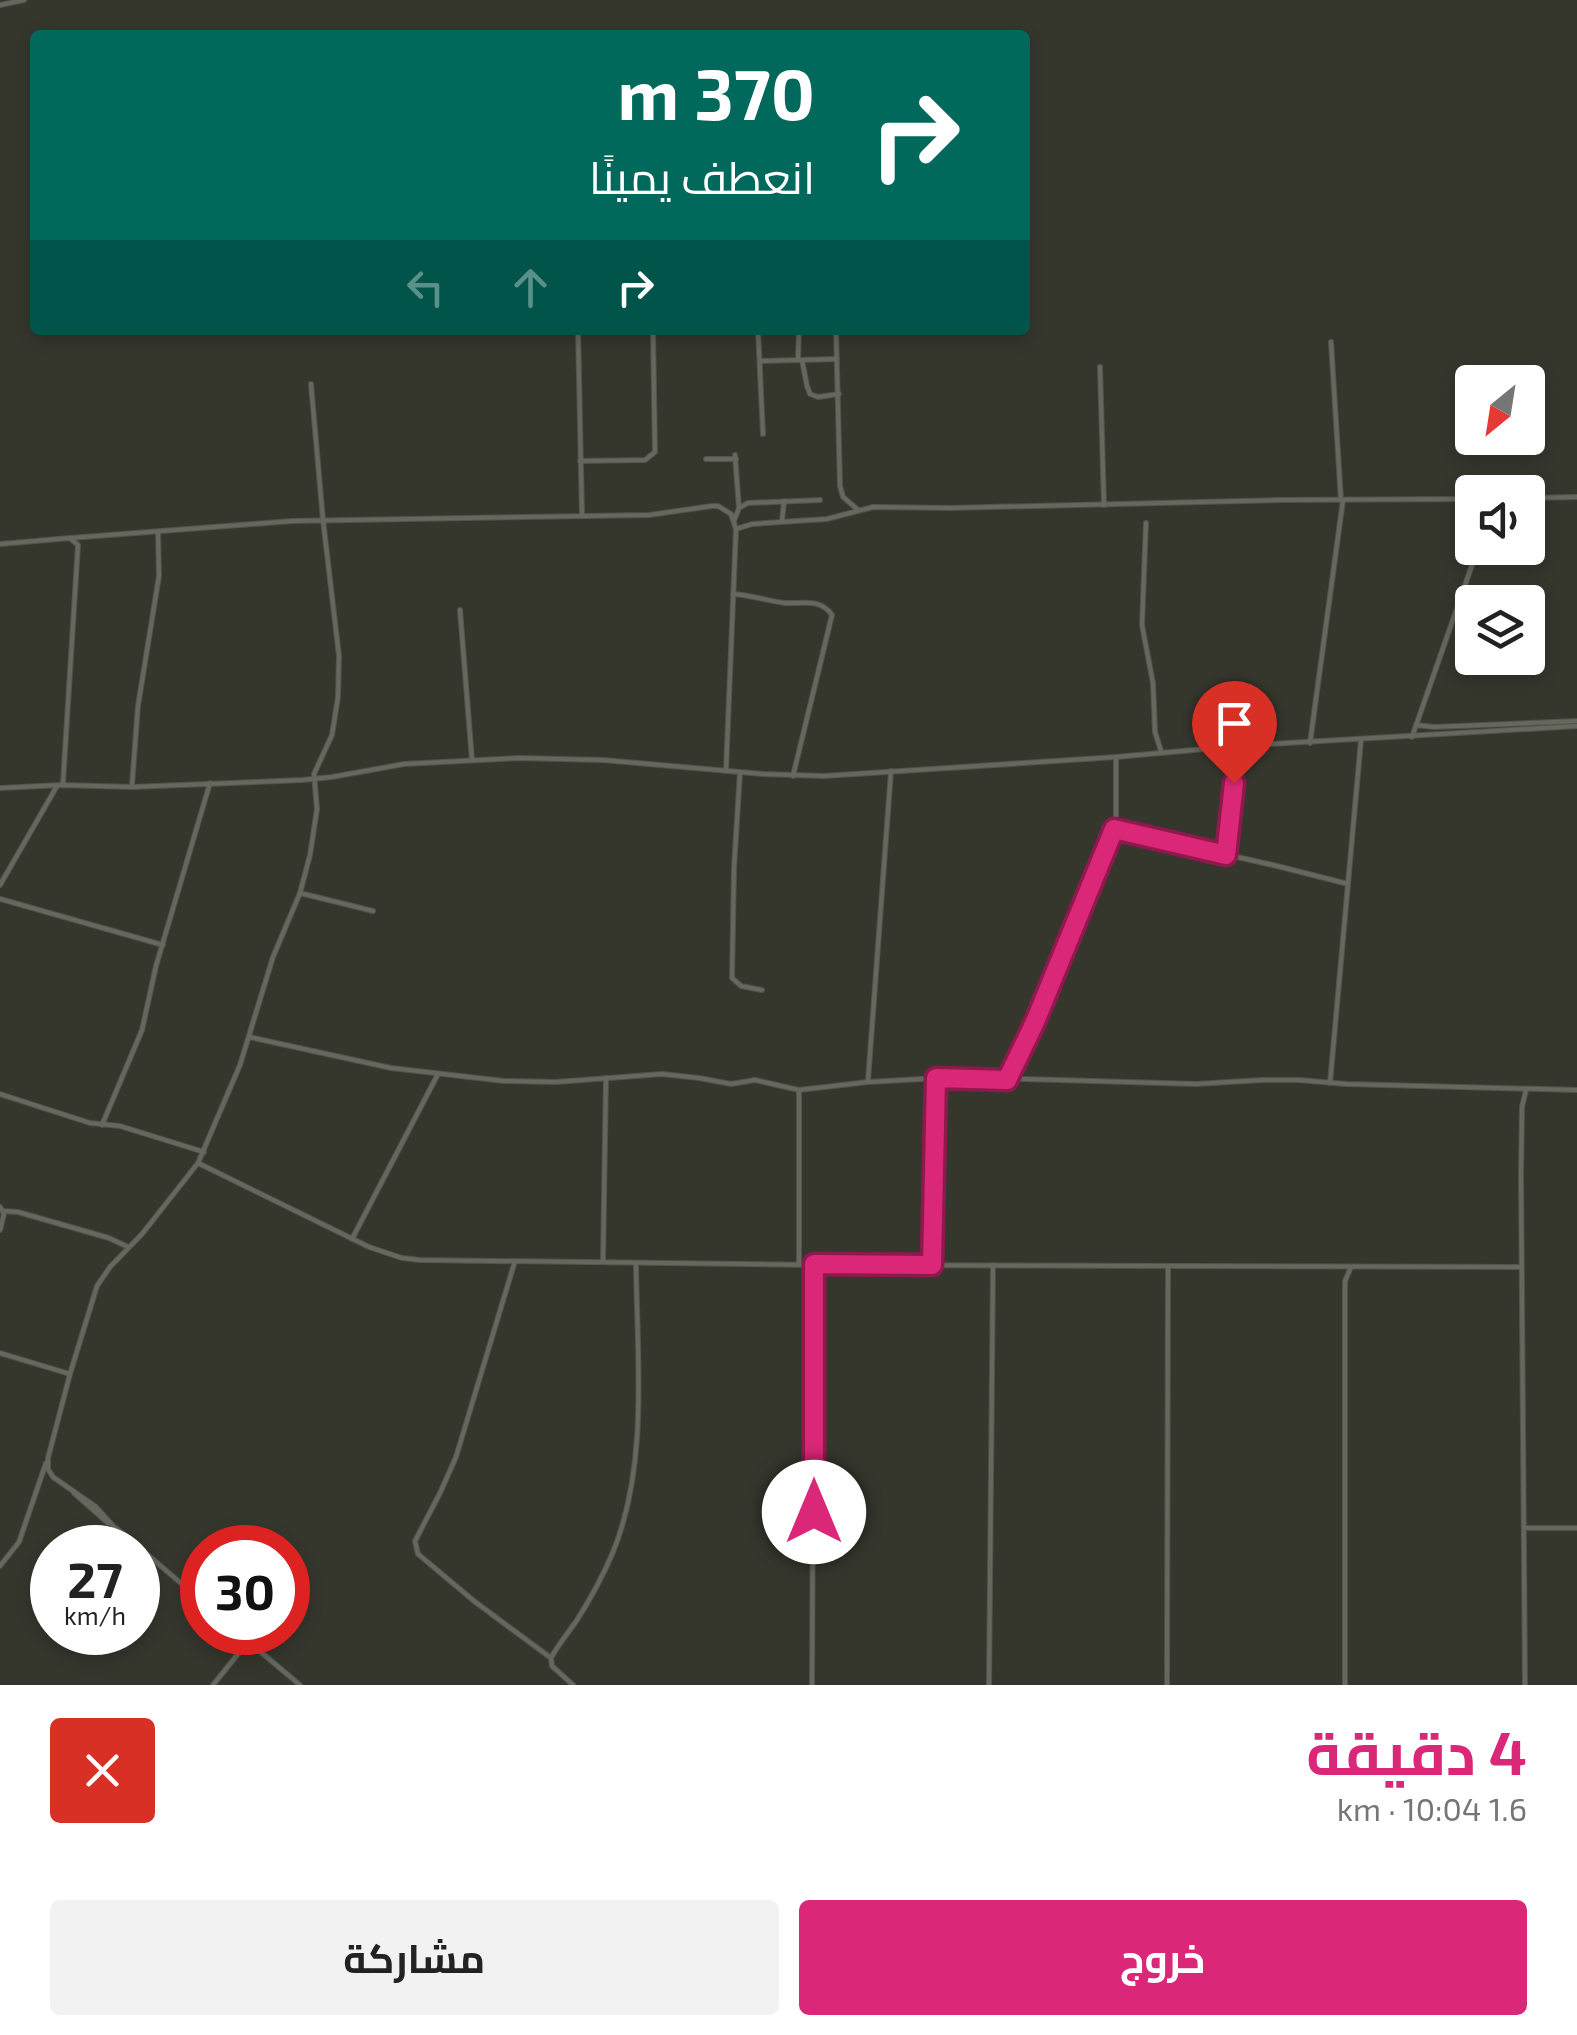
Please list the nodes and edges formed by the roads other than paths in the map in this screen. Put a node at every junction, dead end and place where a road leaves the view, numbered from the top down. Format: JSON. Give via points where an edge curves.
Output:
{"nodes":[{"id":1,"x":24,"y":0,"type":"edge"},
{"id":2,"x":0,"y":5,"type":"edge"},
{"id":3,"x":578,"y":335,"type":"edge"},
{"id":4,"x":653,"y":335,"type":"edge"},
{"id":5,"x":758,"y":335,"type":"edge"},
{"id":6,"x":799,"y":335,"type":"edge"},
{"id":7,"x":836,"y":335,"type":"edge"},
{"id":8,"x":1331,"y":342,"type":"dead end"},
{"id":9,"x":838,"y":359,"type":"junction"},
{"id":10,"x":800,"y":360,"type":"junction"},
{"id":11,"x":760,"y":361,"type":"junction"},
{"id":12,"x":1100,"y":367,"type":"dead end"},
{"id":13,"x":311,"y":384,"type":"dead end"},
{"id":14,"x":839,"y":394,"type":"junction"},
{"id":15,"x":763,"y":434,"type":"dead end"},
{"id":16,"x":706,"y":459,"type":"dead end"},
{"id":17,"x":580,"y":461,"type":"junction"},
{"id":18,"x":1577,"y":497,"type":"edge"},
{"id":19,"x":1545,"y":498,"type":"edge"},
{"id":20,"x":1455,"y":499,"type":"edge"},
{"id":21,"x":820,"y":500,"type":"dead end"},
{"id":22,"x":1342,"y":500,"type":"junction"},
{"id":23,"x":784,"y":501,"type":"junction"},
{"id":24,"x":1104,"y":505,"type":"junction"},
{"id":25,"x":738,"y":508,"type":"junction"},
{"id":26,"x":857,"y":509,"type":"junction"},
{"id":27,"x":582,"y":516,"type":"junction"},
{"id":28,"x":323,"y":520,"type":"junction"},
{"id":29,"x":734,"y":521,"type":"junction"},
{"id":30,"x":782,"y":521,"type":"junction"},
{"id":31,"x":1146,"y":522,"type":"dead end"},
{"id":32,"x":736,"y":529,"type":"junction"},
{"id":33,"x":158,"y":532,"type":"junction"},
{"id":34,"x":70,"y":538,"type":"junction"},
{"id":35,"x":0,"y":544,"type":"edge"},
{"id":36,"x":1472,"y":565,"type":"edge"},
{"id":37,"x":733,"y":594,"type":"junction"},
{"id":38,"x":460,"y":610,"type":"dead end"},
{"id":39,"x":1145,"y":641,"type":"junction"},
{"id":40,"x":1155,"y":642,"type":"dead end"},
{"id":41,"x":1577,"y":724,"type":"edge"},
{"id":42,"x":1416,"y":725,"type":"junction"},
{"id":43,"x":1412,"y":737,"type":"junction"},
{"id":44,"x":1360,"y":740,"type":"junction"},
{"id":45,"x":1310,"y":743,"type":"junction"},
{"id":46,"x":1238,"y":746,"type":"junction"},
{"id":47,"x":1162,"y":753,"type":"junction"},
{"id":48,"x":1116,"y":757,"type":"junction"},
{"id":49,"x":472,"y":760,"type":"junction"},
{"id":50,"x":726,"y":771,"type":"junction"},
{"id":51,"x":740,"y":772,"type":"junction"},
{"id":52,"x":891,"y":772,"type":"junction"},
{"id":53,"x":793,"y":776,"type":"junction"},
{"id":54,"x":314,"y":780,"type":"junction"},
{"id":55,"x":210,"y":783,"type":"junction"},
{"id":56,"x":60,"y":786,"type":"junction"},
{"id":57,"x":132,"y":787,"type":"junction"},
{"id":58,"x":0,"y":788,"type":"edge"},
{"id":59,"x":1114,"y":829,"type":"junction"},
{"id":60,"x":1226,"y":855,"type":"junction"},
{"id":61,"x":0,"y":884,"type":"edge"},
{"id":62,"x":1349,"y":884,"type":"junction"},
{"id":63,"x":300,"y":893,"type":"junction"},
{"id":64,"x":0,"y":899,"type":"edge"},
{"id":65,"x":373,"y":911,"type":"dead end"},
{"id":66,"x":163,"y":945,"type":"junction"},
{"id":67,"x":762,"y":990,"type":"dead end"},
{"id":68,"x":249,"y":1037,"type":"junction"},
{"id":69,"x":438,"y":1074,"type":"junction"},
{"id":70,"x":606,"y":1078,"type":"junction"},
{"id":71,"x":936,"y":1078,"type":"junction"},
{"id":72,"x":1007,"y":1080,"type":"junction"},
{"id":73,"x":868,"y":1082,"type":"junction"},
{"id":74,"x":1330,"y":1083,"type":"junction"},
{"id":75,"x":1526,"y":1089,"type":"junction"},
{"id":76,"x":799,"y":1090,"type":"junction"},
{"id":77,"x":1577,"y":1090,"type":"edge"},
{"id":78,"x":0,"y":1094,"type":"edge"},
{"id":79,"x":102,"y":1125,"type":"junction"},
{"id":80,"x":204,"y":1152,"type":"junction"},
{"id":81,"x":198,"y":1163,"type":"junction"},
{"id":82,"x":2,"y":1209,"type":"edge"},
{"id":83,"x":0,"y":1230,"type":"edge"},
{"id":84,"x":352,"y":1239,"type":"junction"},
{"id":85,"x":130,"y":1248,"type":"junction"},
{"id":86,"x":603,"y":1260,"type":"junction"},
{"id":87,"x":515,"y":1261,"type":"junction"},
{"id":88,"x":636,"y":1263,"type":"junction"},
{"id":89,"x":799,"y":1264,"type":"junction"},
{"id":90,"x":814,"y":1264,"type":"junction"},
{"id":91,"x":932,"y":1265,"type":"junction"},
{"id":92,"x":993,"y":1265,"type":"junction"},
{"id":93,"x":1168,"y":1266,"type":"junction"},
{"id":94,"x":1351,"y":1267,"type":"junction"},
{"id":95,"x":1521,"y":1268,"type":"junction"},
{"id":96,"x":0,"y":1353,"type":"edge"},
{"id":97,"x":70,"y":1374,"type":"junction"},
{"id":98,"x":48,"y":1458,"type":"junction"},
{"id":99,"x":52,"y":1475,"type":"junction"},
{"id":100,"x":39,"y":1480,"type":"junction"},
{"id":101,"x":1524,"y":1528,"type":"junction"},
{"id":102,"x":1577,"y":1528,"type":"edge"},
{"id":103,"x":0,"y":1566,"type":"edge"},
{"id":104,"x":180,"y":1583,"type":"edge"},
{"id":105,"x":237,"y":1655,"type":"edge"},
{"id":106,"x":264,"y":1655,"type":"edge"},
{"id":107,"x":551,"y":1658,"type":"junction"},
{"id":108,"x":213,"y":1685,"type":"edge"},
{"id":109,"x":300,"y":1685,"type":"edge"},
{"id":110,"x":573,"y":1685,"type":"edge"},
{"id":111,"x":812,"y":1685,"type":"edge"},
{"id":112,"x":990,"y":1685,"type":"edge"},
{"id":113,"x":1167,"y":1685,"type":"edge"},
{"id":114,"x":1345,"y":1685,"type":"edge"},
{"id":115,"x":1524,"y":1685,"type":"edge"}],
"edges":[{"from":1,"to":2,"type":"street"},
{"from":3,"to":17,"type":"street"},
{"from":4,"to":17,"type":"street","via":[[656,450],[645,460]]},
{"from":5,"to":11,"type":"street"},
{"from":6,"to":10,"type":"street"},
{"from":7,"to":9,"type":"street"},
{"from":8,"to":22,"type":"street"},
{"from":9,"to":10,"type":"street"},
{"from":9,"to":14,"type":"street"},
{"from":10,"to":11,"type":"street"},
{"from":10,"to":14,"type":"street","via":[[810,394]]},
{"from":11,"to":15,"type":"street"},
{"from":12,"to":24,"type":"street"},
{"from":13,"to":28,"type":"street"},
{"from":14,"to":26,"type":"street","via":[[840,486]]},
{"from":16,"to":25,"type":"street","via":[[735,457]]},
{"from":17,"to":27,"type":"street"},
{"from":18,"to":19,"type":"street"},
{"from":20,"to":22,"type":"street"},
{"from":21,"to":23,"type":"street"},
{"from":22,"to":24,"type":"street"},
{"from":22,"to":45,"type":"street"},
{"from":23,"to":25,"type":"street"},
{"from":23,"to":30,"type":"street"},
{"from":24,"to":26,"type":"street"},
{"from":25,"to":29,"type":"street"},
{"from":26,"to":30,"type":"street","via":[[827,519]]},
{"from":27,"to":28,"type":"street"},
{"from":27,"to":29,"type":"street","via":[[712,506]]},
{"from":28,"to":33,"type":"street"},
{"from":28,"to":54,"type":"street","via":[[340,676],[332,735]]},
{"from":29,"to":32,"type":"street"},
{"from":30,"to":32,"type":"street"},
{"from":31,"to":39,"type":"street"},
{"from":32,"to":37,"type":"street"},
{"from":33,"to":34,"type":"street"},
{"from":33,"to":57,"type":"street"},
{"from":34,"to":35,"type":"street"},
{"from":34,"to":56,"type":"street","via":[[78,548]]},
{"from":36,"to":42,"type":"street"},
{"from":37,"to":50,"type":"street"},
{"from":37,"to":53,"type":"street","via":[[816,604],[832,615]]},
{"from":38,"to":49,"type":"street"},
{"from":39,"to":40,"type":"street"},
{"from":39,"to":47,"type":"street"},
{"from":41,"to":42,"type":"street"},
{"from":41,"to":43,"type":"street"},
{"from":42,"to":43,"type":"street"},
{"from":43,"to":44,"type":"street"},
{"from":44,"to":45,"type":"street"},
{"from":44,"to":62,"type":"street"},
{"from":45,"to":46,"type":"street"},
{"from":46,"to":47,"type":"street"},
{"from":46,"to":60,"type":"street"},
{"from":47,"to":48,"type":"street"},
{"from":48,"to":52,"type":"street"},
{"from":48,"to":59,"type":"street"},
{"from":49,"to":50,"type":"street","via":[[572,759]]},
{"from":49,"to":54,"type":"street"},
{"from":50,"to":51,"type":"street"},
{"from":51,"to":53,"type":"street"},
{"from":51,"to":67,"type":"street","via":[[732,978]]},
{"from":52,"to":53,"type":"street"},
{"from":52,"to":73,"type":"street"},
{"from":54,"to":55,"type":"street"},
{"from":54,"to":63,"type":"street","via":[[315,831]]},
{"from":55,"to":57,"type":"street"},
{"from":55,"to":66,"type":"street"},
{"from":56,"to":57,"type":"street"},
{"from":56,"to":58,"type":"street"},
{"from":56,"to":61,"type":"street"},
{"from":59,"to":60,"type":"street"},
{"from":59,"to":72,"type":"street"},
{"from":60,"to":62,"type":"street"},
{"from":62,"to":74,"type":"street"},
{"from":63,"to":65,"type":"street"},
{"from":63,"to":68,"type":"street"},
{"from":64,"to":66,"type":"street"},
{"from":66,"to":79,"type":"street","via":[[142,1030]]},
{"from":68,"to":69,"type":"street"},
{"from":68,"to":80,"type":"street"},
{"from":69,"to":70,"type":"street","via":[[517,1082]]},
{"from":69,"to":84,"type":"street"},
{"from":70,"to":76,"type":"street","via":[[662,1074]]},
{"from":70,"to":86,"type":"street"},
{"from":71,"to":72,"type":"street"},
{"from":71,"to":73,"type":"street"},
{"from":71,"to":91,"type":"street"},
{"from":72,"to":74,"type":"street"},
{"from":73,"to":76,"type":"street"},
{"from":74,"to":75,"type":"street"},
{"from":75,"to":77,"type":"street"},
{"from":75,"to":95,"type":"street"},
{"from":76,"to":89,"type":"street"},
{"from":78,"to":79,"type":"street"},
{"from":79,"to":80,"type":"street"},
{"from":80,"to":81,"type":"street"},
{"from":81,"to":84,"type":"street"},
{"from":81,"to":85,"type":"street"},
{"from":82,"to":83,"type":"street"},
{"from":82,"to":85,"type":"street"},
{"from":84,"to":87,"type":"street","via":[[402,1258]]},
{"from":85,"to":97,"type":"street","via":[[97,1286]]},
{"from":86,"to":87,"type":"street"},
{"from":86,"to":88,"type":"street"},
{"from":87,"to":107,"type":"street","via":[[456,1457],[414,1546]]},
{"from":88,"to":89,"type":"street"},
{"from":88,"to":107,"type":"street","via":[[637,1444],[630,1498],[604,1573]]},
{"from":89,"to":90,"type":"street"},
{"from":90,"to":91,"type":"street"},
{"from":90,"to":111,"type":"street"},
{"from":91,"to":92,"type":"street"},
{"from":92,"to":93,"type":"street"},
{"from":92,"to":112,"type":"street"},
{"from":93,"to":94,"type":"street"},
{"from":93,"to":113,"type":"street"},
{"from":94,"to":95,"type":"street"},
{"from":94,"to":114,"type":"street","via":[[1345,1300]]},
{"from":95,"to":101,"type":"street"},
{"from":96,"to":97,"type":"street"},
{"from":97,"to":98,"type":"street"},
{"from":98,"to":99,"type":"street"},
{"from":98,"to":100,"type":"street"},
{"from":99,"to":100,"type":"street"},
{"from":99,"to":104,"type":"street"},
{"from":100,"to":103,"type":"street","via":[[19,1542]]},
{"from":101,"to":102,"type":"street"},
{"from":101,"to":115,"type":"street"},
{"from":105,"to":108,"type":"street"},
{"from":106,"to":109,"type":"street"},
{"from":107,"to":110,"type":"street"}]}
